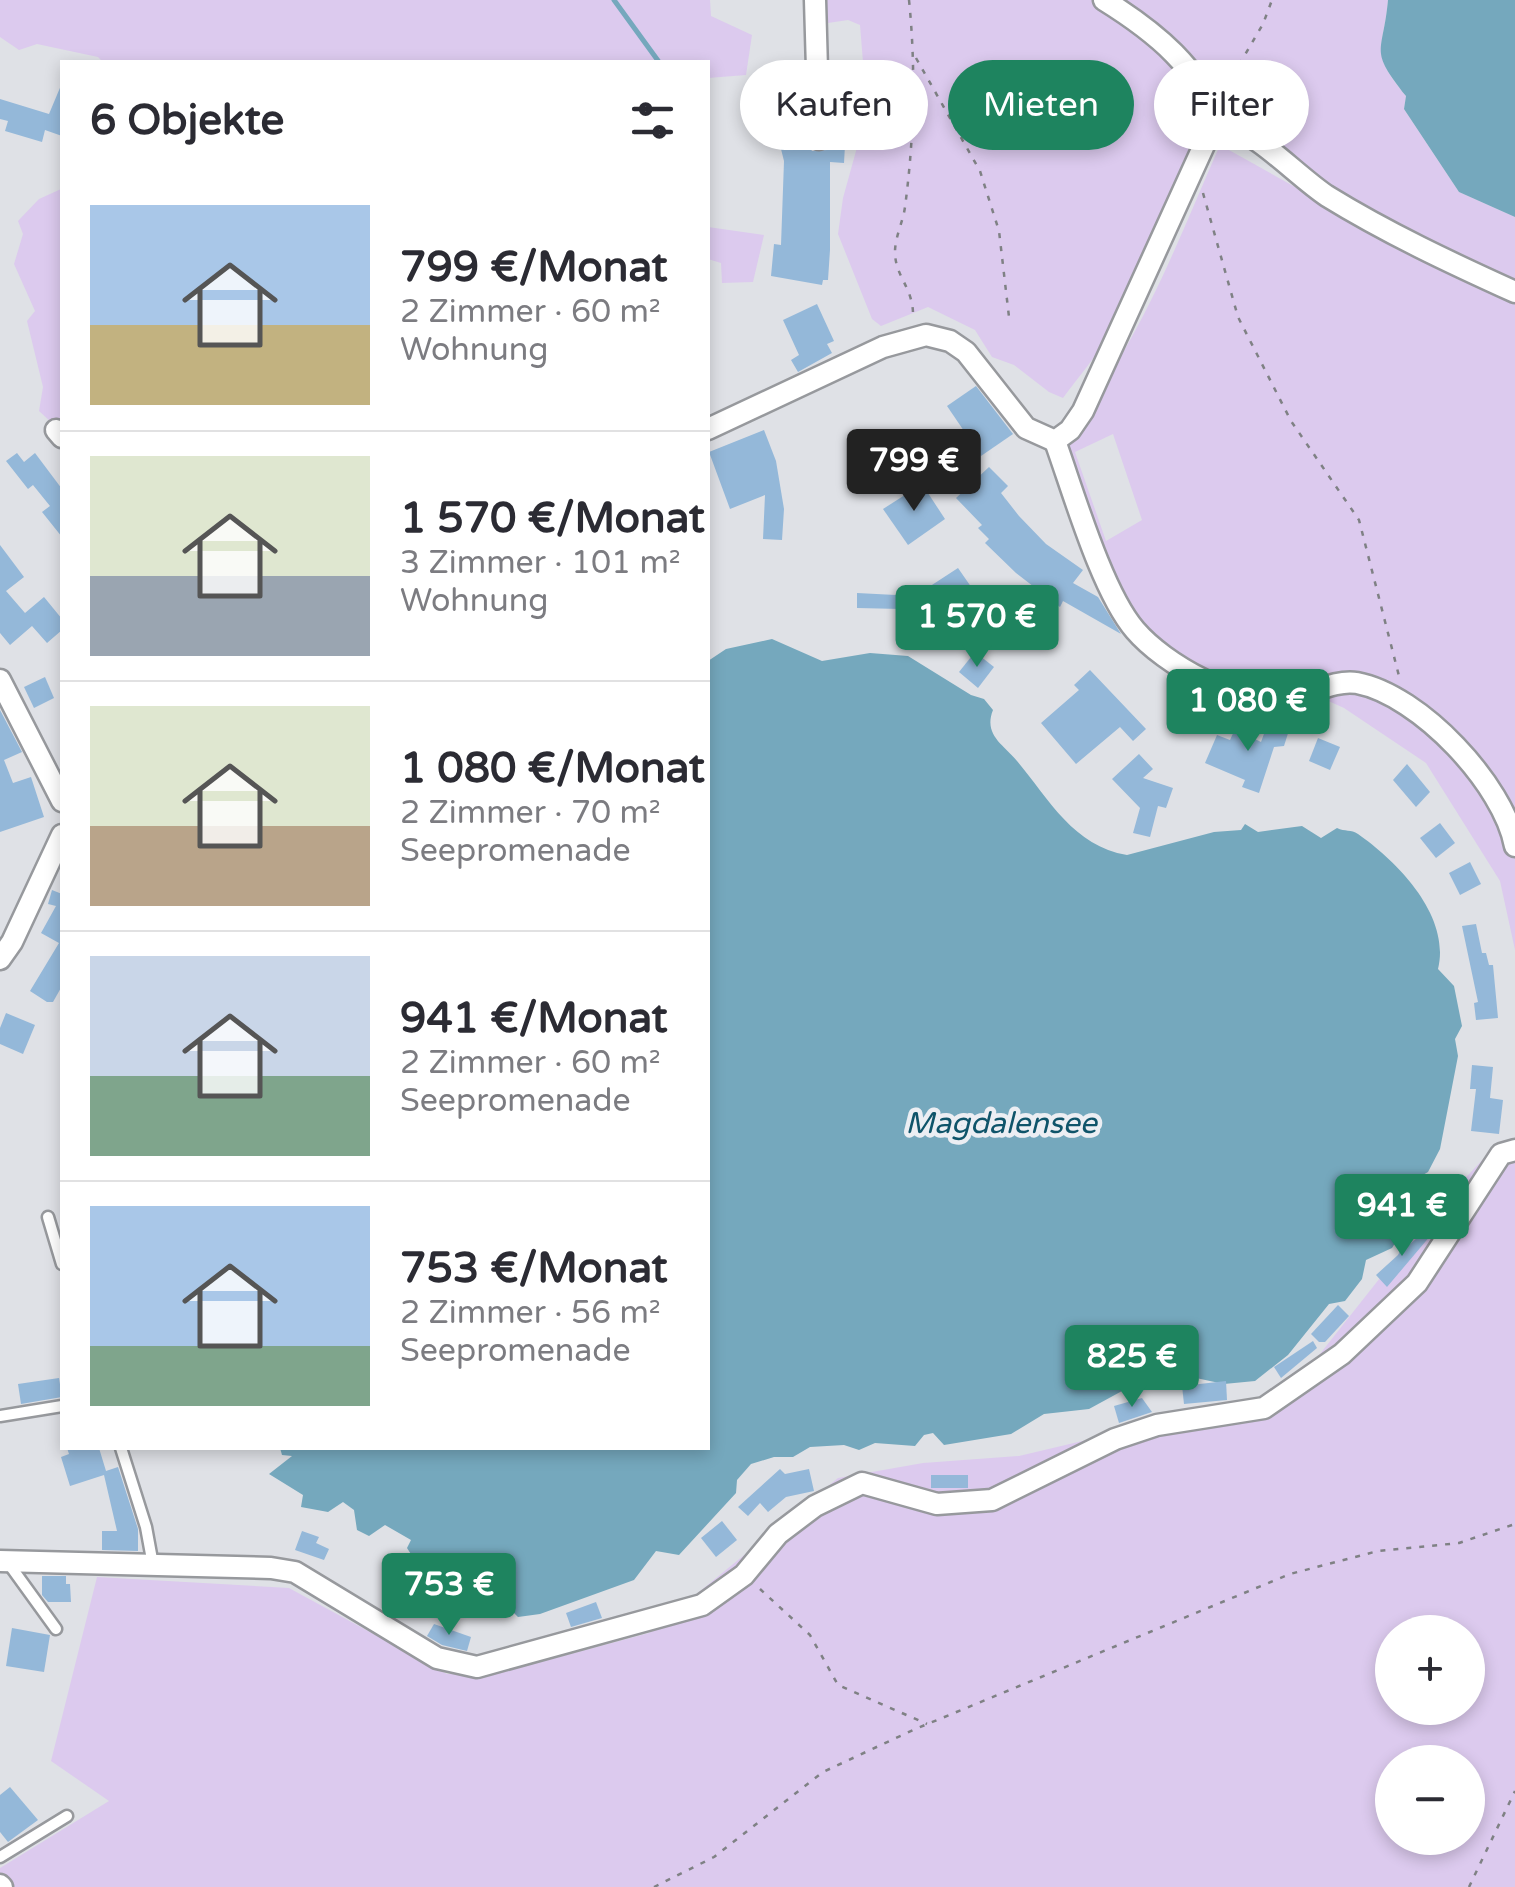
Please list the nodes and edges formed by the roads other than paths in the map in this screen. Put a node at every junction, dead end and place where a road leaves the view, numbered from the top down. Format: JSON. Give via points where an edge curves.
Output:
{"nodes":[{"id":1,"x":815,"y":0,"type":"edge"},
{"id":2,"x":1104,"y":0,"type":"edge"},
{"id":3,"x":817,"y":60,"type":"edge"},
{"id":4,"x":1182,"y":60,"type":"edge"},
{"id":5,"x":1203,"y":150,"type":"edge"},
{"id":6,"x":1265,"y":150,"type":"edge"},
{"id":7,"x":1515,"y":292,"type":"edge"},
{"id":8,"x":710,"y":428,"type":"edge"},
{"id":9,"x":1055,"y":441,"type":"junction"},
{"id":10,"x":0,"y":680,"type":"edge"},
{"id":11,"x":60,"y":797,"type":"edge"},
{"id":12,"x":60,"y":839,"type":"edge"},
{"id":13,"x":1515,"y":846,"type":"edge"},
{"id":14,"x":0,"y":959,"type":"edge"},
{"id":15,"x":1515,"y":1150,"type":"edge"},
{"id":16,"x":48,"y":1217,"type":"dead end"},
{"id":17,"x":60,"y":1257,"type":"edge"},
{"id":18,"x":60,"y":1406,"type":"edge"},
{"id":19,"x":0,"y":1416,"type":"edge"},
{"id":20,"x":121,"y":1450,"type":"edge"},
{"id":21,"x":4,"y":1562,"type":"edge"},
{"id":22,"x":153,"y":1565,"type":"junction"},
{"id":23,"x":56,"y":1629,"type":"dead end"},
{"id":24,"x":67,"y":1816,"type":"dead end"},
{"id":25,"x":0,"y":1857,"type":"edge"}],
"edges":[{"from":1,"to":3,"type":"street"},
{"from":2,"to":4,"type":"street"},
{"from":5,"to":9,"type":"street","via":[[1083,411]]},
{"from":6,"to":7,"type":"street","via":[[1349,209]]},
{"from":8,"to":9,"type":"street","via":[[916,335],[950,341],[966,352],[1026,428]]},
{"from":9,"to":13,"type":"street","via":[[1134,629],[1178,666],[1249,695],[1280,700],[1354,682],[1404,706],[1460,749],[1511,826]]},
{"from":10,"to":11,"type":"street"},
{"from":12,"to":14,"type":"street"},
{"from":15,"to":22,"type":"street","via":[[1501,1154],[1417,1283],[1342,1354],[1264,1408],[1157,1425],[1115,1439],[992,1500],[938,1504],[862,1482],[778,1534],[744,1575],[702,1605],[477,1667],[437,1658],[296,1572]]},
{"from":16,"to":17,"type":"lane"},
{"from":18,"to":19,"type":"lane"},
{"from":20,"to":22,"type":"lane"},
{"from":21,"to":22,"type":"street"},
{"from":21,"to":23,"type":"lane"},
{"from":24,"to":25,"type":"lane"}]}
